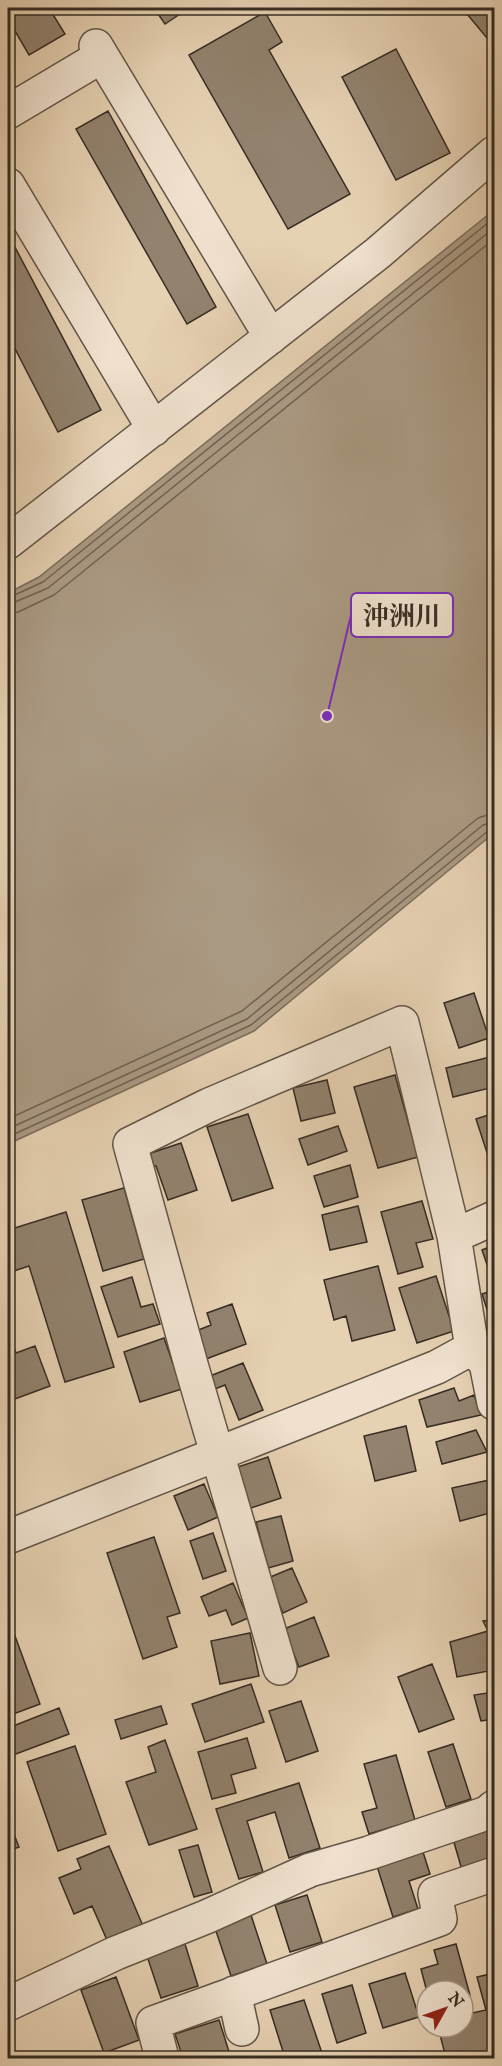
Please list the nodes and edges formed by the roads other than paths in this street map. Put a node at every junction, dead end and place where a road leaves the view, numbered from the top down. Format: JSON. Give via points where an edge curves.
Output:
{"nodes":[{"id":1,"x":8,"y":112,"type":"edge"},
{"id":2,"x":495,"y":153,"type":"edge"},
{"id":3,"x":8,"y":185,"type":"edge"},
{"id":4,"x":271,"y":337,"type":"junction"},
{"id":5,"x":154,"y":429,"type":"junction"},
{"id":6,"x":12,"y":531,"type":"edge"},
{"id":7,"x":495,"y":1218,"type":"edge"},
{"id":8,"x":454,"y":1236,"type":"junction"},
{"id":9,"x":484,"y":1357,"type":"edge"},
{"id":10,"x":495,"y":1403,"type":"edge"},
{"id":11,"x":217,"y":1455,"type":"junction"},
{"id":12,"x":8,"y":1537,"type":"edge"},
{"id":13,"x":280,"y":1668,"type":"dead end"},
{"id":14,"x":495,"y":1807,"type":"edge"},
{"id":15,"x":495,"y":1874,"type":"edge"},
{"id":16,"x":234,"y":1993,"type":"junction"},
{"id":17,"x":8,"y":2004,"type":"edge"},
{"id":18,"x":242,"y":2029,"type":"dead end"},
{"id":19,"x":162,"y":2058,"type":"edge"}],
"edges":[{"from":1,"to":4,"type":"street","via":[[99,51]]},
{"from":2,"to":4,"type":"street","via":[[378,253]]},
{"from":3,"to":5,"type":"street"},
{"from":4,"to":5,"type":"street"},
{"from":5,"to":6,"type":"street"},
{"from":7,"to":8,"type":"street"},
{"from":8,"to":9,"type":"street"},
{"from":8,"to":11,"type":"street","via":[[402,1023],[209,1105],[130,1144]]},
{"from":9,"to":10,"type":"street"},
{"from":9,"to":11,"type":"street","via":[[437,1367]]},
{"from":11,"to":12,"type":"street"},
{"from":11,"to":13,"type":"street"},
{"from":14,"to":17,"type":"street","via":[[488,1813],[369,1854],[310,1870]]},
{"from":15,"to":16,"type":"street","via":[[435,1894],[440,1919]]},
{"from":16,"to":18,"type":"street"},
{"from":16,"to":19,"type":"street","via":[[153,2023]]}]}
